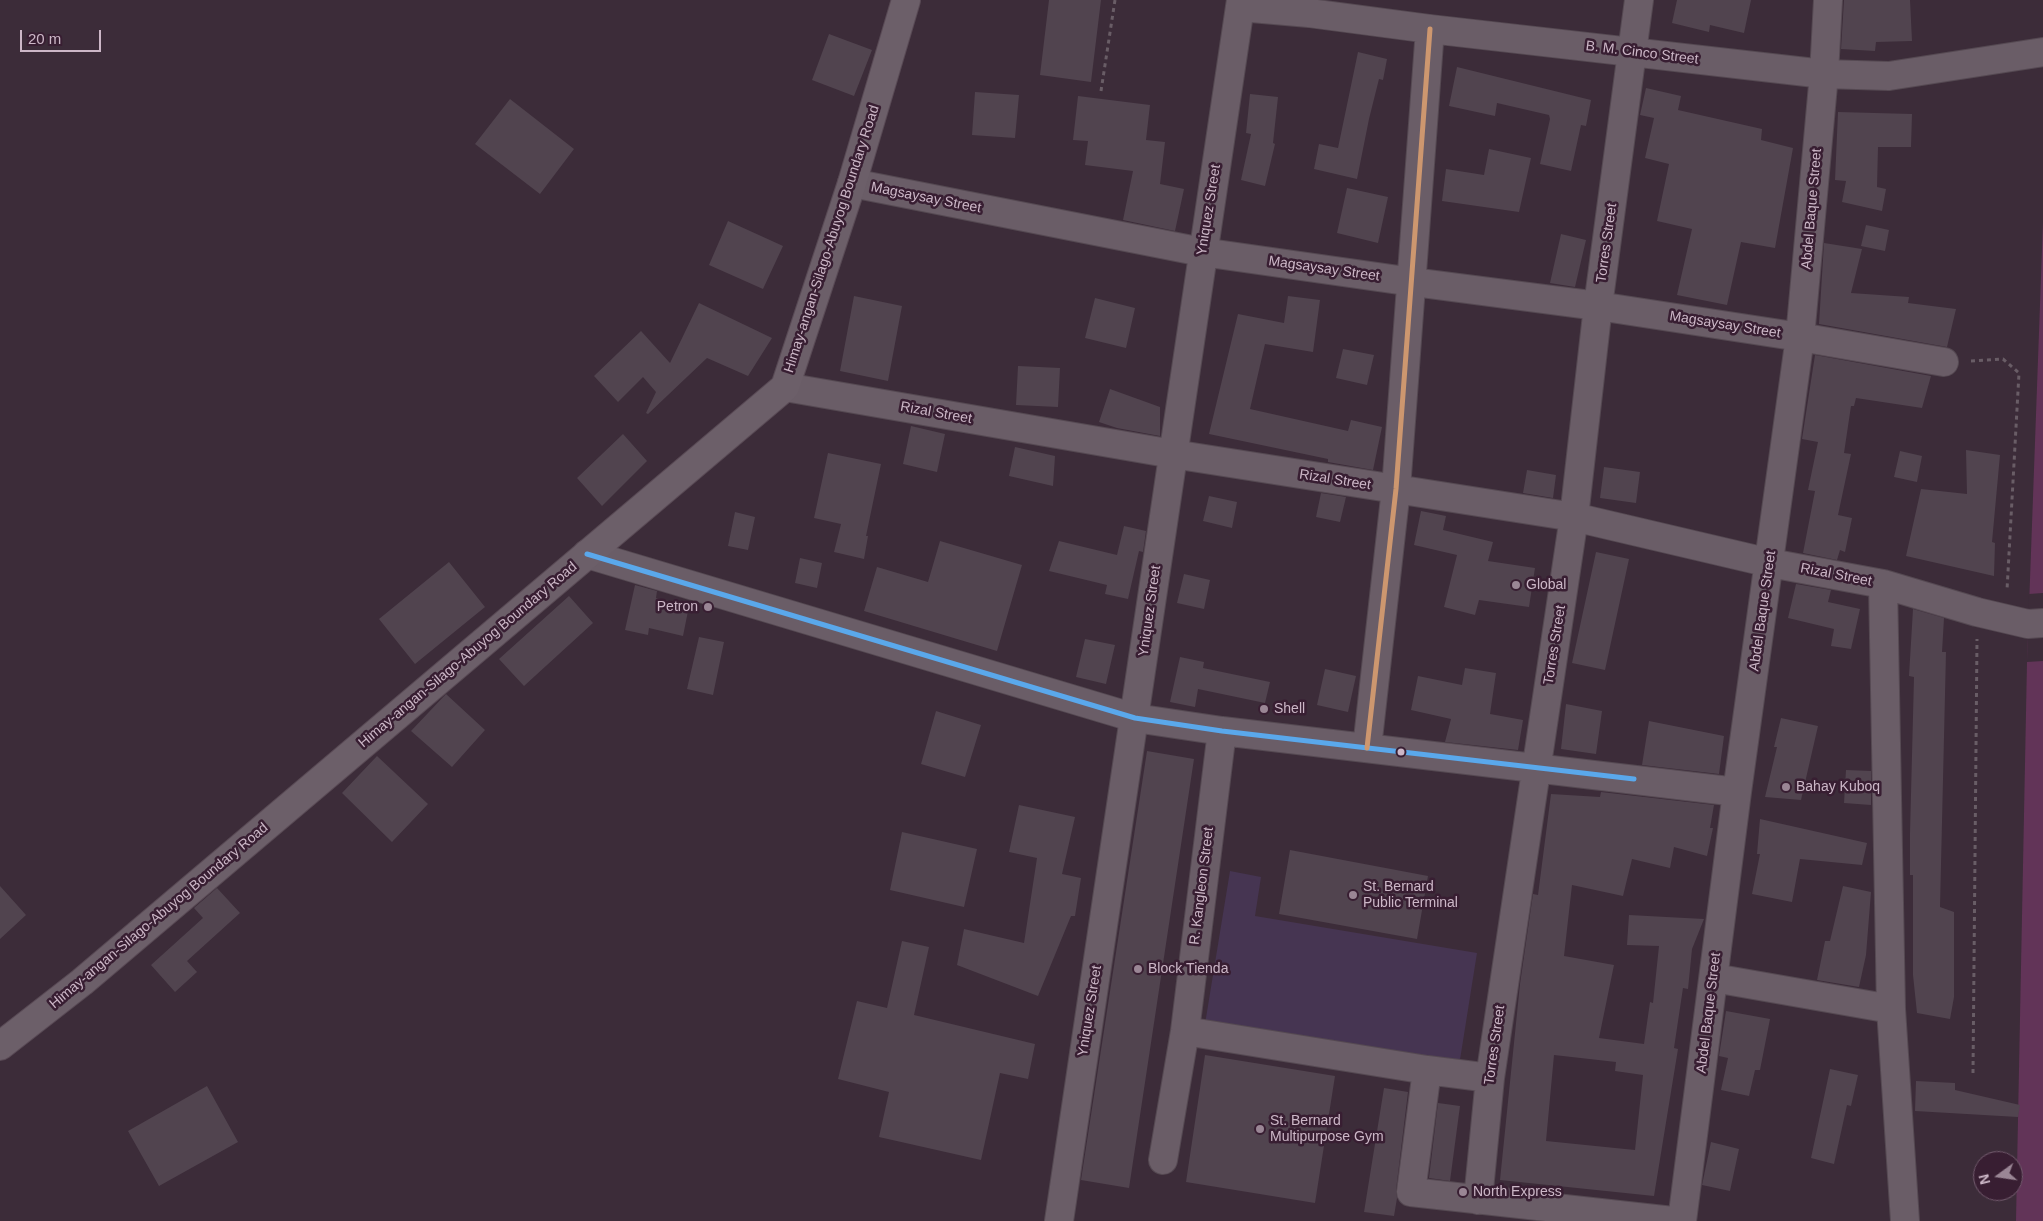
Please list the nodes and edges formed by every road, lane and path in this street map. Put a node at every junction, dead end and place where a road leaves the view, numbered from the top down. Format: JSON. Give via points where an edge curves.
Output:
{"nodes":[{"id":1,"x":906,"y":0,"type":"edge"},
{"id":2,"x":1115,"y":0,"type":"edge"},
{"id":3,"x":1639,"y":0,"type":"edge"},
{"id":4,"x":1828,"y":0,"type":"edge"},
{"id":5,"x":1240,"y":4,"type":"edge"},
{"id":6,"x":1310,"y":6,"type":"edge"},
{"id":7,"x":1430,"y":30,"type":"junction"},
{"id":8,"x":1633,"y":51,"type":"junction"},
{"id":9,"x":2043,"y":52,"type":"edge"},
{"id":10,"x":1824,"y":74,"type":"junction"},
{"id":11,"x":1101,"y":91,"type":"dead end"},
{"id":12,"x":852,"y":183,"type":"junction"},
{"id":13,"x":1202,"y":252,"type":"junction"},
{"id":14,"x":1412,"y":282,"type":"junction"},
{"id":15,"x":1598,"y":306,"type":"junction"},
{"id":16,"x":1800,"y":337,"type":"junction"},
{"id":17,"x":1944,"y":362,"type":"joint"},
{"id":18,"x":785,"y":387,"type":"junction"},
{"id":19,"x":1173,"y":454,"type":"junction"},
{"id":20,"x":1396,"y":489,"type":"junction"},
{"id":21,"x":1574,"y":517,"type":"junction"},
{"id":22,"x":587,"y":554,"type":"junction"},
{"id":23,"x":1770,"y":562,"type":"junction"},
{"id":24,"x":1883,"y":584,"type":"junction"},
{"id":25,"x":1977,"y":612,"type":"junction"},
{"id":26,"x":2005,"y":618,"type":"junction"},
{"id":27,"x":2043,"y":623,"type":"edge"},
{"id":28,"x":1135,"y":718,"type":"junction"},
{"id":29,"x":1222,"y":731,"type":"junction"},
{"id":30,"x":1367,"y":748,"type":"junction"},
{"id":31,"x":1536,"y":768,"type":"junction"},
{"id":32,"x":1737,"y":792,"type":"junction"},
{"id":33,"x":1714,"y":978,"type":"junction"},
{"id":34,"x":1891,"y":1009,"type":"junction"},
{"id":35,"x":1185,"y":1031,"type":"junction"},
{"id":36,"x":0,"y":1046,"type":"edge"},
{"id":37,"x":1427,"y":1070,"type":"junction"},
{"id":38,"x":1973,"y":1073,"type":"dead end"},
{"id":39,"x":1490,"y":1078,"type":"junction"},
{"id":40,"x":1163,"y":1160,"type":"dead end"},
{"id":41,"x":1478,"y":1200,"type":"junction"},
{"id":42,"x":1059,"y":1221,"type":"edge"},
{"id":43,"x":1673,"y":1221,"type":"edge"},
{"id":44,"x":1682,"y":1221,"type":"edge"},
{"id":45,"x":1905,"y":1221,"type":"edge"}],
"edges":[{"from":1,"to":12,"type":"main road","name":"Himay-angan-Silago-Abuyog Boundary Road"},
{"from":2,"to":11,"type":"path"},
{"from":3,"to":8,"type":"street","name":"Torres Street"},
{"from":4,"to":10,"type":"street","name":"Abdel Baque Street"},
{"from":5,"to":6,"type":"street","name":"B. M. Cinco Street"},
{"from":5,"to":13,"type":"street","name":"Yniquez Street"},
{"from":6,"to":7,"type":"street","name":"B. M. Cinco Street"},
{"from":7,"to":8,"type":"street","name":"B. M. Cinco Street"},
{"from":7,"to":14,"type":"street"},
{"from":8,"to":10,"type":"street","name":"B. M. Cinco Street"},
{"from":8,"to":15,"type":"street","name":"Torres Street"},
{"from":9,"to":10,"type":"street","name":"B. M. Cinco Street","via":[[1889,76]]},
{"from":10,"to":16,"type":"street","name":"Abdel Baque Street"},
{"from":12,"to":13,"type":"street","name":"Magsaysay Street"},
{"from":12,"to":18,"type":"main road","name":"Himay-angan-Silago-Abuyog Boundary Road"},
{"from":13,"to":14,"type":"street","name":"Magsaysay Street"},
{"from":13,"to":19,"type":"street","name":"Yniquez Street"},
{"from":14,"to":15,"type":"street","name":"Magsaysay Street"},
{"from":14,"to":20,"type":"street"},
{"from":15,"to":16,"type":"street","name":"Magsaysay Street"},
{"from":15,"to":21,"type":"street","name":"Torres Street"},
{"from":16,"to":17,"type":"street","name":"Magsaysay Street"},
{"from":16,"to":23,"type":"street","name":"Abdel Baque Street"},
{"from":17,"to":26,"type":"path","via":[[2003,358],[2019,372]]},
{"from":18,"to":19,"type":"street","name":"Rizal Street"},
{"from":18,"to":22,"type":"main road","name":"Himay-angan-Silago-Abuyog Boundary Road"},
{"from":19,"to":20,"type":"street","name":"Rizal Street"},
{"from":19,"to":28,"type":"street","name":"Yniquez Street"},
{"from":20,"to":21,"type":"street","name":"Rizal Street"},
{"from":20,"to":30,"type":"street"},
{"from":21,"to":23,"type":"street","name":"Rizal Street"},
{"from":21,"to":31,"type":"street","name":"Torres Street"},
{"from":22,"to":28,"type":"street"},
{"from":22,"to":36,"type":"main road","name":"Himay-angan-Silago-Abuyog Boundary Road","via":[[82,982]]},
{"from":23,"to":24,"type":"street","name":"Rizal Street"},
{"from":23,"to":32,"type":"street","name":"Abdel Baque Street"},
{"from":24,"to":25,"type":"street","name":"Rizal Street"},
{"from":24,"to":34,"type":"street"},
{"from":25,"to":26,"type":"street","name":"Rizal Street"},
{"from":25,"to":38,"type":"path"},
{"from":26,"to":27,"type":"street","name":"Rizal Street","via":[[2028,624]]},
{"from":28,"to":29,"type":"street"},
{"from":28,"to":42,"type":"street","name":"Yniquez Street"},
{"from":29,"to":30,"type":"street"},
{"from":29,"to":35,"type":"street","name":"R. Kangleon Street"},
{"from":30,"to":31,"type":"street"},
{"from":31,"to":32,"type":"street"},
{"from":31,"to":39,"type":"street","name":"Torres Street"},
{"from":32,"to":33,"type":"street","name":"Abdel Baque Street"},
{"from":33,"to":34,"type":"street"},
{"from":33,"to":44,"type":"street","name":"Abdel Baque Street"},
{"from":34,"to":45,"type":"street"},
{"from":35,"to":37,"type":"street"},
{"from":35,"to":40,"type":"street","name":"R. Kangleon Street"},
{"from":37,"to":39,"type":"street"},
{"from":37,"to":41,"type":"street","via":[[1411,1192]]},
{"from":39,"to":41,"type":"street","name":"Torres Street"},
{"from":41,"to":43,"type":"street"}]}
